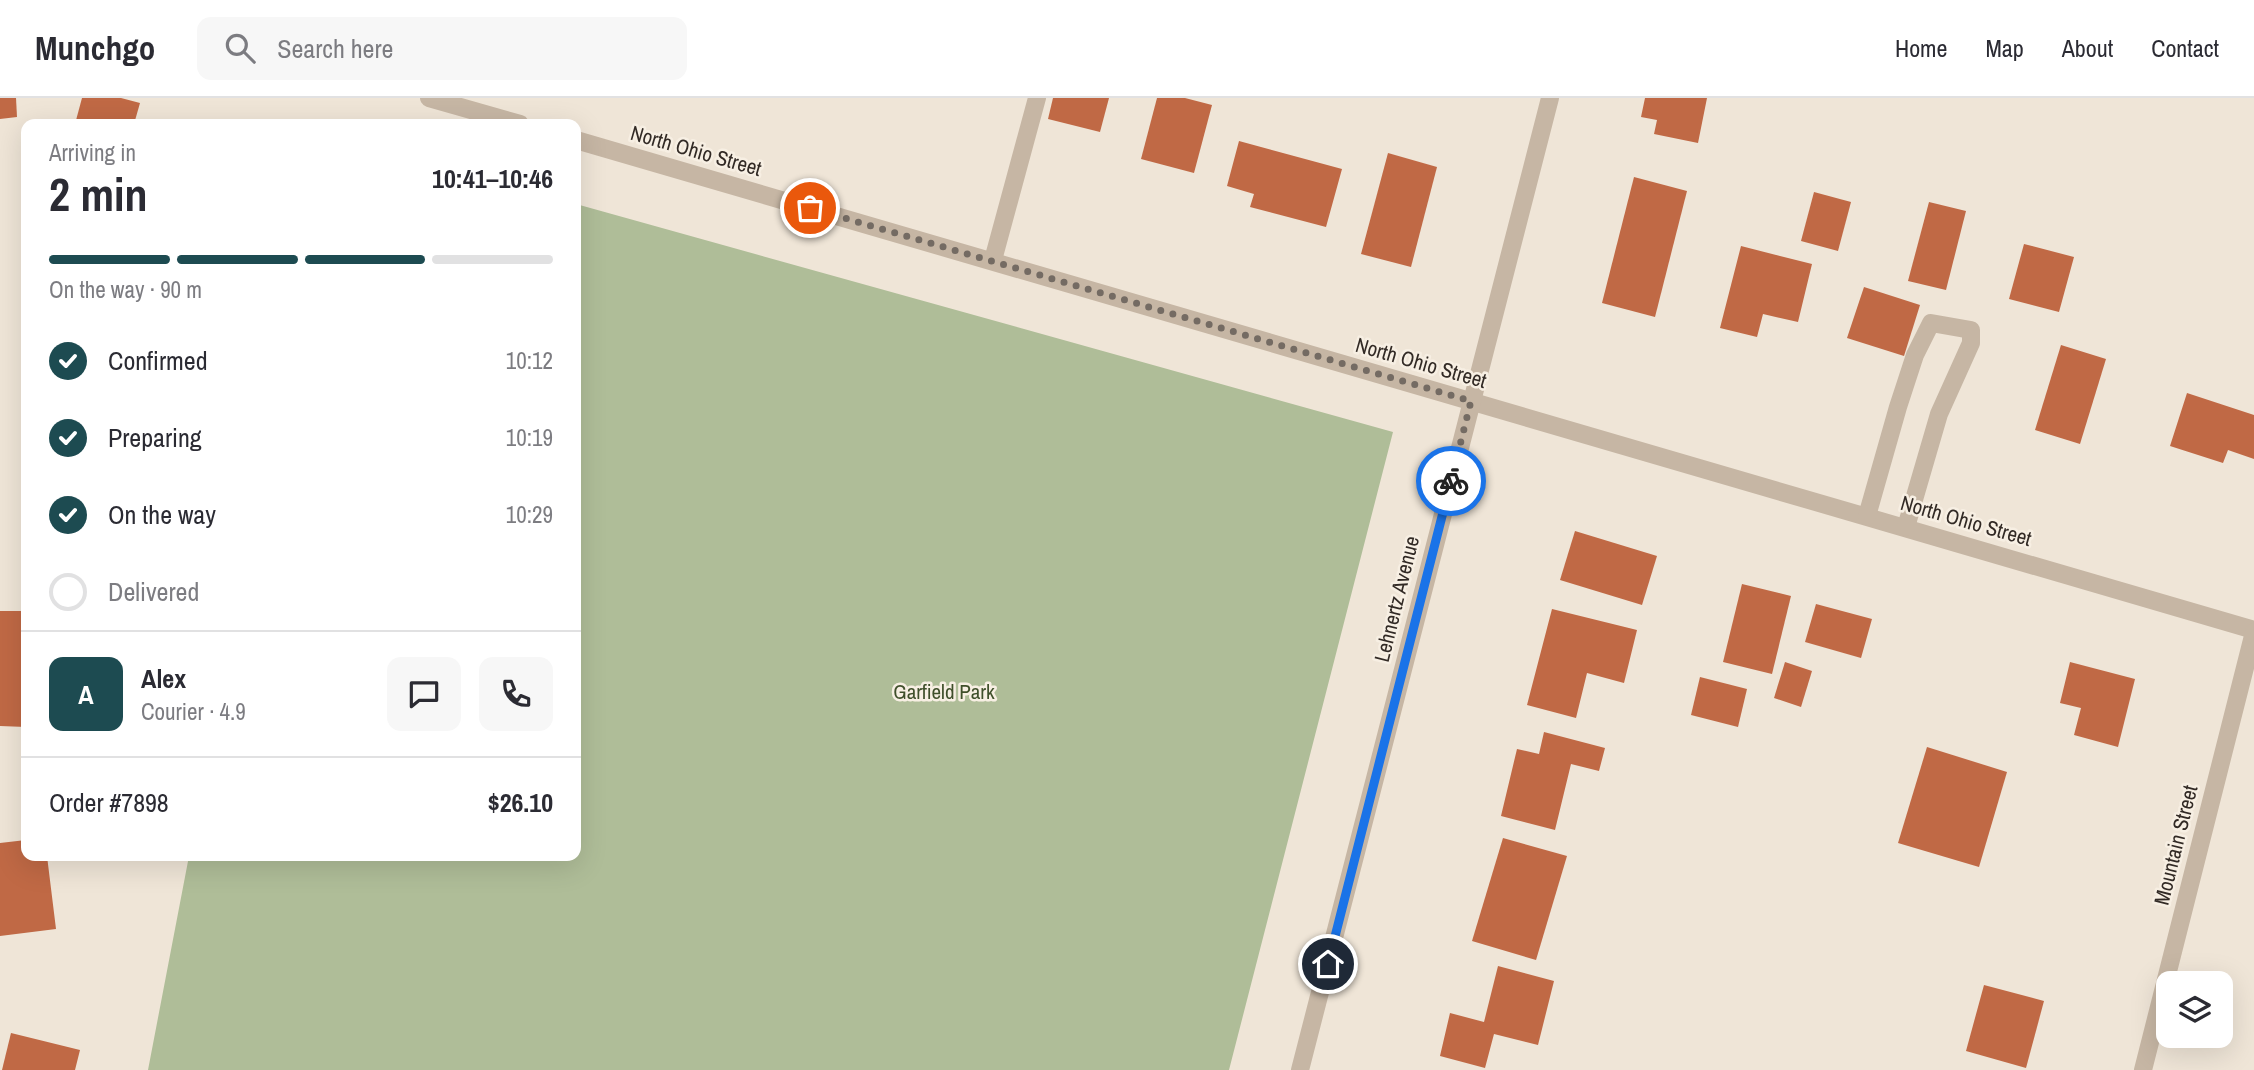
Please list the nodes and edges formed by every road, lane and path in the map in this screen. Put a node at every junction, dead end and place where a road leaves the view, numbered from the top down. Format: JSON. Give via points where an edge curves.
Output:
{"nodes":[{"id":1,"x":429,"y":98,"type":"edge"},
{"id":2,"x":1037,"y":98,"type":"edge"},
{"id":3,"x":1550,"y":98,"type":"edge"},
{"id":4,"x":502,"y":119,"type":"edge"},
{"id":5,"x":581,"y":141,"type":"edge"},
{"id":6,"x":993,"y":260,"type":"junction"},
{"id":7,"x":1471,"y":401,"type":"junction"},
{"id":8,"x":1867,"y":516,"type":"junction"},
{"id":9,"x":1906,"y":527,"type":"junction"},
{"id":10,"x":2254,"y":631,"type":"edge"},
{"id":11,"x":1300,"y":1070,"type":"edge"},
{"id":12,"x":2143,"y":1070,"type":"edge"}],
"edges":[{"from":1,"to":4,"type":"street"},
{"from":2,"to":6,"type":"street"},
{"from":3,"to":7,"type":"street","name":"Lehnertz Avenue"},
{"from":5,"to":6,"type":"street","name":"North Ohio Street"},
{"from":6,"to":7,"type":"street","name":"North Ohio Street"},
{"from":7,"to":8,"type":"street","name":"North Ohio Street"},
{"from":7,"to":11,"type":"street","name":"Lehnertz Avenue"},
{"from":8,"to":9,"type":"street","name":"North Ohio Street"},
{"from":8,"to":9,"type":"street","via":[[1916,355],[1931,323],[1956,325],[1971,330],[1971,342],[1939,414]]},
{"from":9,"to":10,"type":"street","name":"North Ohio Street"},
{"from":10,"to":12,"type":"street","name":"Mountain Street"}]}
